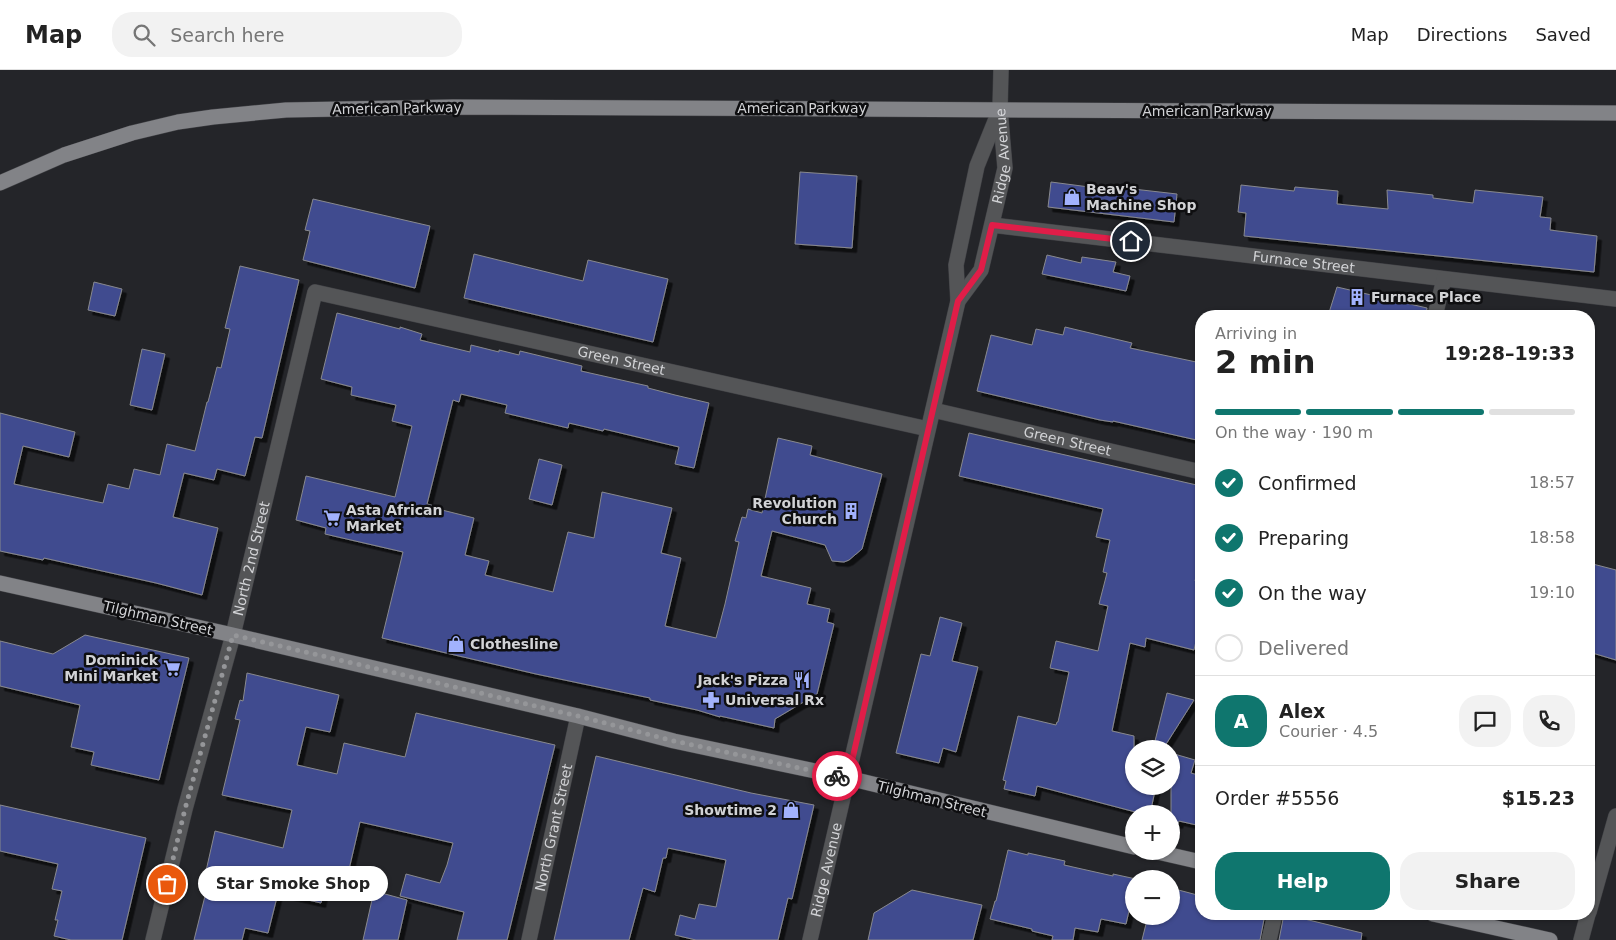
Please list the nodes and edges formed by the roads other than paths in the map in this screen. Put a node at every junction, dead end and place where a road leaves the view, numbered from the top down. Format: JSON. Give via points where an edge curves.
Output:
{"nodes":[{"id":1,"x":1001,"y":70,"type":"edge"},
{"id":2,"x":1000,"y":109,"type":"junction"},
{"id":3,"x":1616,"y":113,"type":"edge"},
{"id":4,"x":0,"y":183,"type":"edge"},
{"id":5,"x":992,"y":225,"type":"junction"},
{"id":6,"x":1444,"y":278,"type":"junction"},
{"id":7,"x":315,"y":292,"type":"joint"},
{"id":8,"x":1616,"y":299,"type":"edge"},
{"id":9,"x":958,"y":301,"type":"junction"},
{"id":10,"x":1436,"y":310,"type":"edge"},
{"id":11,"x":933,"y":410,"type":"junction"},
{"id":12,"x":928,"y":429,"type":"junction"},
{"id":13,"x":1195,"y":471,"type":"edge"},
{"id":14,"x":0,"y":583,"type":"edge"},
{"id":15,"x":233,"y":635,"type":"junction"},
{"id":16,"x":578,"y":716,"type":"junction"},
{"id":17,"x":848,"y":778,"type":"junction"},
{"id":18,"x":1616,"y":816,"type":"edge"},
{"id":19,"x":1125,"y":845,"type":"edge"},
{"id":20,"x":1180,"y":857,"type":"edge"},
{"id":21,"x":1195,"y":861,"type":"edge"},
{"id":22,"x":1595,"y":889,"type":"edge"},
{"id":23,"x":1274,"y":920,"type":"edge"},
{"id":24,"x":1460,"y":920,"type":"edge"},
{"id":25,"x":1586,"y":920,"type":"edge"},
{"id":26,"x":153,"y":940,"type":"edge"},
{"id":27,"x":529,"y":940,"type":"edge"},
{"id":28,"x":810,"y":940,"type":"edge"},
{"id":29,"x":1269,"y":940,"type":"edge"},
{"id":30,"x":1550,"y":940,"type":"edge"},
{"id":31,"x":1581,"y":940,"type":"edge"}],
"edges":[{"from":1,"to":2,"type":"street"},
{"from":2,"to":3,"type":"main road","name":"American Parkway"},
{"from":2,"to":4,"type":"main road","name":"American Parkway","via":[[453,107],[286,110],[187,121],[132,133],[64,155]]},
{"from":2,"to":5,"type":"street","name":"Ridge Avenue","via":[[1005,168]]},
{"from":2,"to":9,"type":"street","name":"Ridge Avenue","via":[[977,166],[956,265]]},
{"from":5,"to":6,"type":"street","name":"Furnace Street"},
{"from":5,"to":9,"type":"street","name":"Ridge Avenue","via":[[981,270]]},
{"from":6,"to":8,"type":"street","name":"Furnace Street"},
{"from":6,"to":10,"type":"street"},
{"from":7,"to":12,"type":"street","name":"Green Street"},
{"from":7,"to":15,"type":"street","name":"North 2nd Street"},
{"from":9,"to":11,"type":"street","name":"Ridge Avenue"},
{"from":11,"to":12,"type":"street","name":"Ridge Avenue"},
{"from":11,"to":13,"type":"street","name":"Green Street"},
{"from":12,"to":17,"type":"street","name":"Ridge Avenue"},
{"from":14,"to":15,"type":"main road","name":"Tilghman Street"},
{"from":15,"to":16,"type":"main road","name":"Tilghman Street"},
{"from":15,"to":26,"type":"street","name":"North 2nd Street"},
{"from":16,"to":17,"type":"main road","name":"Tilghman Street","via":[[674,741]]},
{"from":16,"to":27,"type":"street","name":"North Grant Street"},
{"from":17,"to":19,"type":"main road","name":"Tilghman Street"},
{"from":17,"to":28,"type":"street","name":"Ridge Avenue"},
{"from":18,"to":22,"type":"street"},
{"from":20,"to":21,"type":"main road"},
{"from":23,"to":29,"type":"street"},
{"from":24,"to":30,"type":"main road"},
{"from":25,"to":31,"type":"street"}]}
